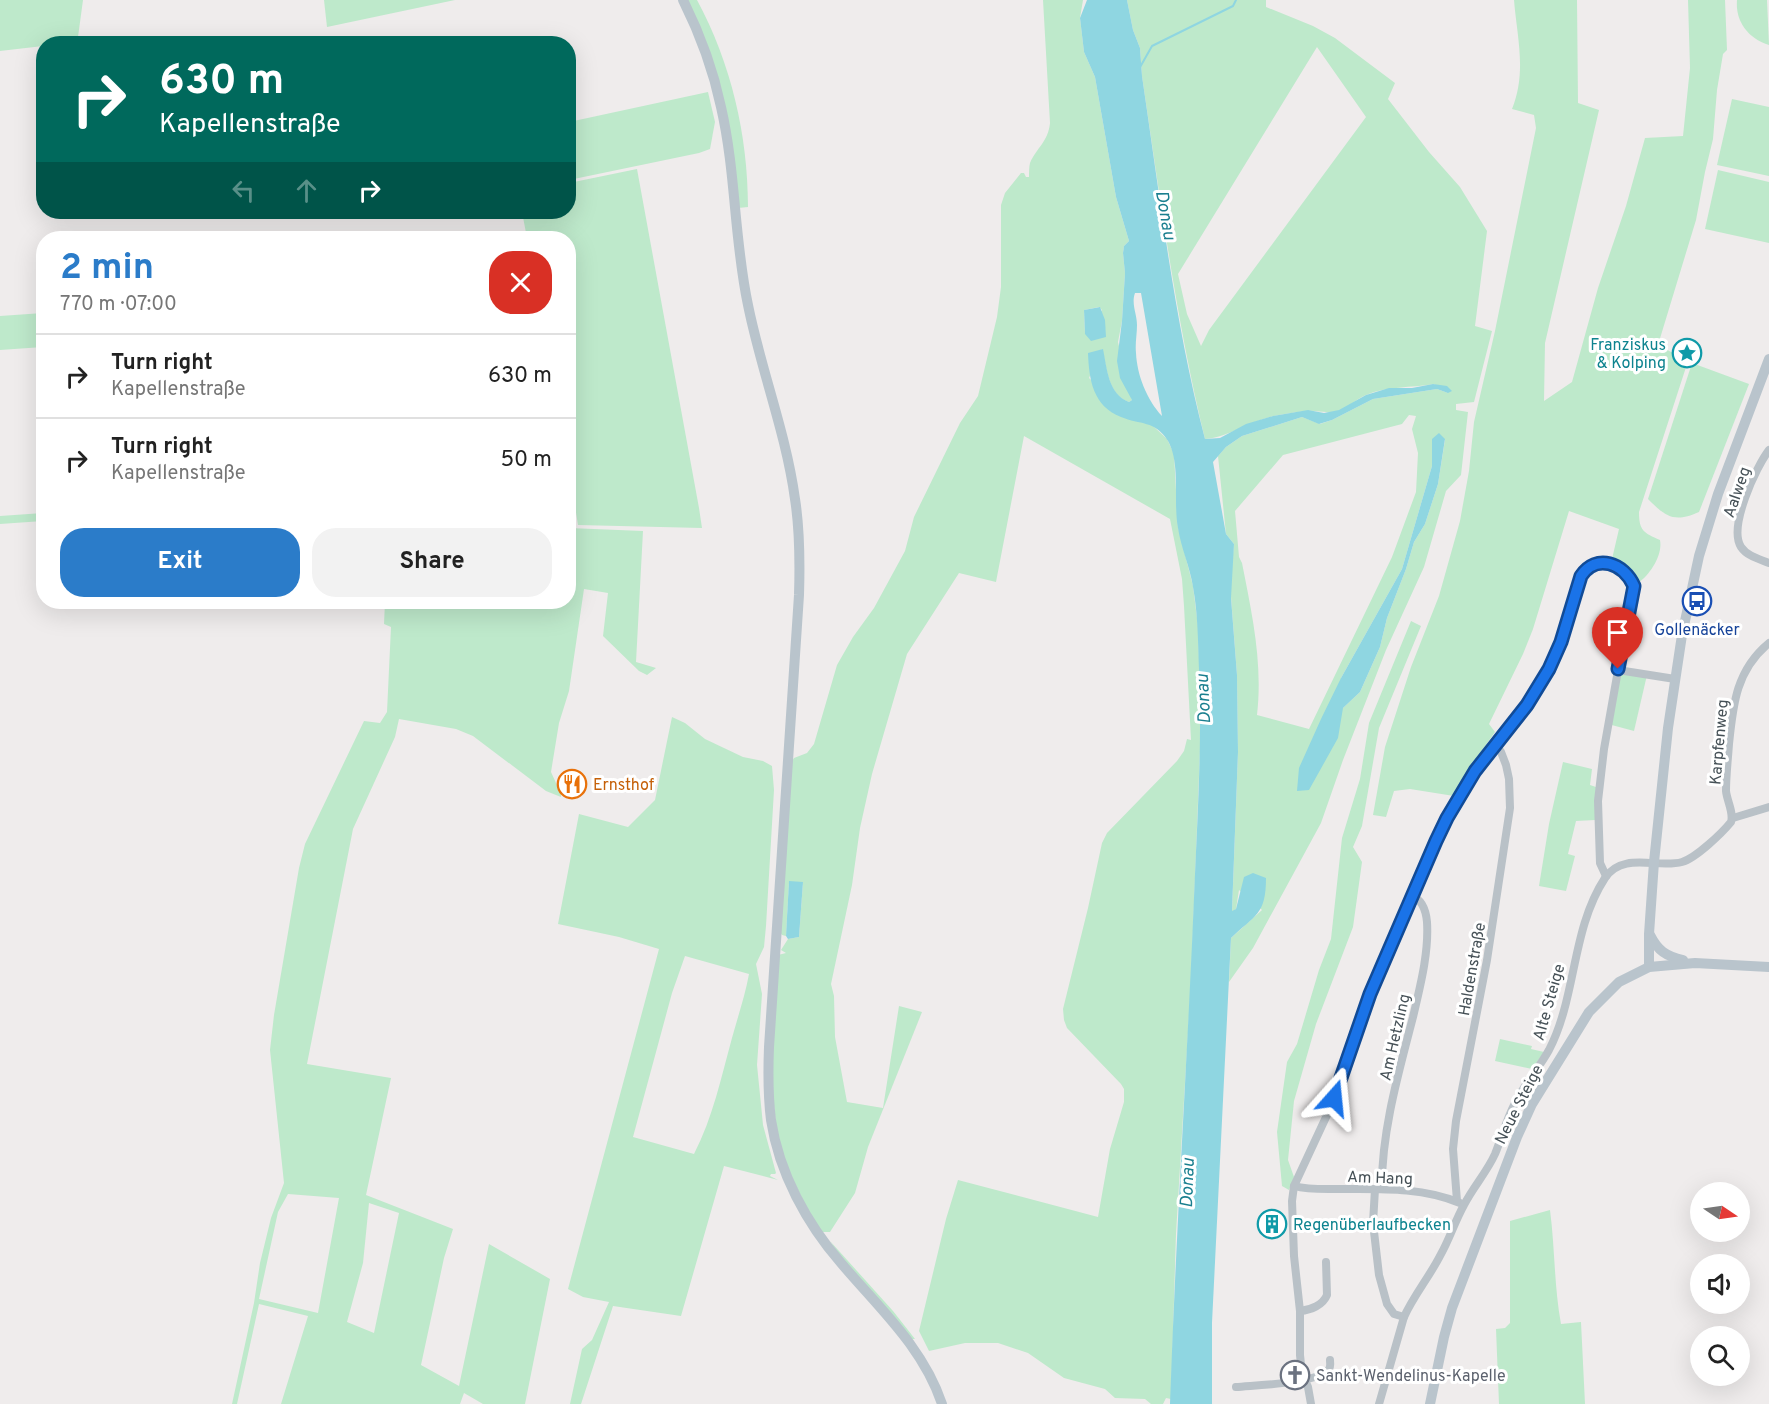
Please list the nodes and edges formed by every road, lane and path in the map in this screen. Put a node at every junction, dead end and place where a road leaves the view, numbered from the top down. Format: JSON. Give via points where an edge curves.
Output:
{"nodes":[{"id":1,"x":683,"y":0,"type":"edge"},
{"id":2,"x":1769,"y":359,"type":"edge"},
{"id":3,"x":1769,"y":450,"type":"edge"},
{"id":4,"x":1769,"y":563,"type":"edge"},
{"id":5,"x":1769,"y":643,"type":"edge"},
{"id":6,"x":1618,"y":669,"type":"junction"},
{"id":7,"x":1675,"y":679,"type":"junction"},
{"id":8,"x":1495,"y":744,"type":"junction"},
{"id":9,"x":1769,"y":807,"type":"edge"},
{"id":10,"x":1733,"y":818,"type":"junction"},
{"id":11,"x":1654,"y":862,"type":"junction"},
{"id":12,"x":1606,"y":876,"type":"junction"},
{"id":13,"x":1412,"y":896,"type":"junction"},
{"id":14,"x":1649,"y":934,"type":"junction"},
{"id":15,"x":1695,"y":963,"type":"junction"},
{"id":16,"x":1649,"y":967,"type":"junction"},
{"id":17,"x":1769,"y":967,"type":"edge"},
{"id":18,"x":1294,"y":1186,"type":"junction"},
{"id":19,"x":1378,"y":1189,"type":"junction"},
{"id":20,"x":1460,"y":1203,"type":"junction"},
{"id":21,"x":1326,"y":1262,"type":"dead end"},
{"id":22,"x":1300,"y":1311,"type":"junction"},
{"id":23,"x":1404,"y":1317,"type":"junction"},
{"id":24,"x":1330,"y":1360,"type":"dead end"},
{"id":25,"x":1305,"y":1380,"type":"junction"},
{"id":26,"x":1236,"y":1387,"type":"dead end"},
{"id":27,"x":942,"y":1404,"type":"edge"},
{"id":28,"x":1311,"y":1404,"type":"edge"},
{"id":29,"x":1379,"y":1404,"type":"edge"},
{"id":30,"x":1430,"y":1404,"type":"edge"}],
"edges":[{"from":1,"to":27,"type":"street","via":[[698,30],[722,108],[747,304],[788,462],[799,531],[798,606],[769,1047],[771,1121],[784,1167],[806,1215],[840,1262],[913,1347]]},
{"from":2,"to":7,"type":"street","via":[[1738,437],[1699,556]]},
{"from":3,"to":4,"type":"street","name":"Aalweg","via":[[1754,477],[1737,532],[1742,549]]},
{"from":5,"to":10,"type":"street","name":"Karpfenweg","via":[[1743,677],[1734,702],[1726,792]]},
{"from":6,"to":7,"type":"street"},
{"from":6,"to":8,"type":"street","via":[[1634,586],[1620,567],[1599,564],[1586,569],[1581,576],[1559,646],[1537,690]]},
{"from":6,"to":12,"type":"street","via":[[1598,801],[1600,863]]},
{"from":7,"to":11,"type":"street"},
{"from":8,"to":13,"type":"street","via":[[1447,818]]},
{"from":8,"to":20,"type":"street","name":"Haldenstraße","via":[[1506,765],[1510,808],[1487,960],[1456,1121],[1453,1149]]},
{"from":9,"to":10,"type":"street"},
{"from":10,"to":11,"type":"street","via":[[1693,857],[1675,863]]},
{"from":11,"to":12,"type":"street","via":[[1628,864]]},
{"from":11,"to":14,"type":"street"},
{"from":12,"to":20,"type":"street","name":"Alte Steige","via":[[1585,922],[1570,988],[1549,1049],[1516,1101],[1494,1157]]},
{"from":13,"to":18,"type":"street","via":[[1370,994],[1327,1115]]},
{"from":13,"to":19,"type":"street","name":"Am Hetzling","via":[[1423,905],[1427,933]]},
{"from":14,"to":15,"type":"street","via":[[1663,954]]},
{"from":14,"to":16,"type":"street"},
{"from":15,"to":16,"type":"street","name":"Neue Steige"},
{"from":15,"to":17,"type":"street","name":"Neue Steige"},
{"from":16,"to":30,"type":"street","name":"Neue Steige","via":[[1619,982],[1596,1004],[1532,1104],[1452,1308]]},
{"from":18,"to":19,"type":"street","name":"Am Hang"},
{"from":18,"to":22,"type":"street"},
{"from":19,"to":20,"type":"street","name":"Am Hang","via":[[1414,1191]]},
{"from":19,"to":23,"type":"street","name":"Am Hetzling","via":[[1373,1223],[1379,1275],[1387,1304],[1394,1314]]},
{"from":20,"to":23,"type":"street","name":"Alte Steige","via":[[1442,1252]]},
{"from":21,"to":22,"type":"street","via":[[1325,1299]]},
{"from":22,"to":25,"type":"street","via":[[1300,1355]]},
{"from":23,"to":29,"type":"street","name":"Alte Steige"},
{"from":24,"to":25,"type":"street","via":[[1327,1371]]},
{"from":25,"to":26,"type":"street"},
{"from":25,"to":28,"type":"street"}]}
